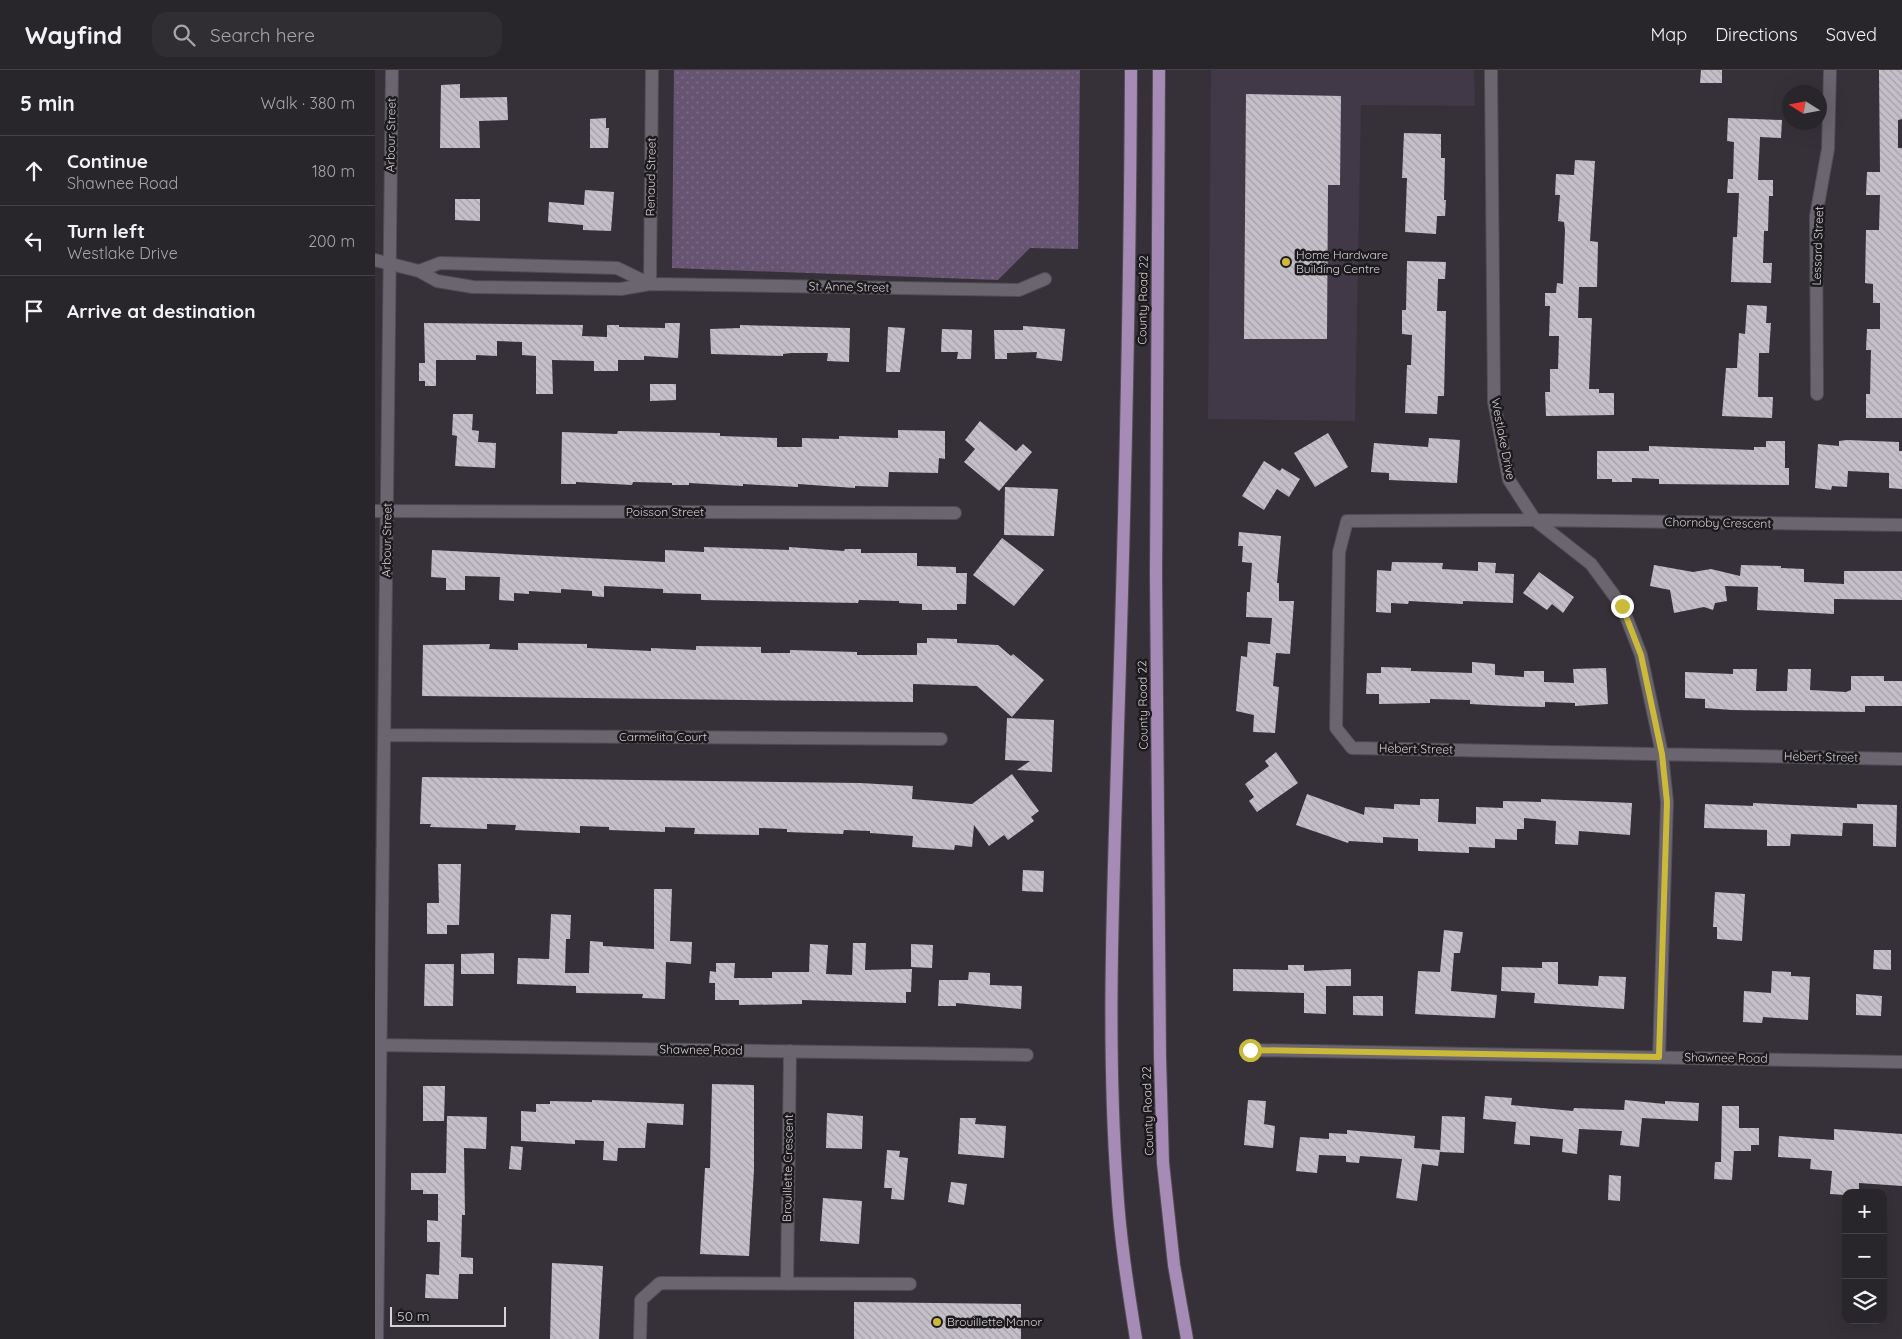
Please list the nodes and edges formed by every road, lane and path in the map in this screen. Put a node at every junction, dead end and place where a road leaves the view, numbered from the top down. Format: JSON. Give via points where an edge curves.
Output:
{"nodes":[{"id":1,"x":392,"y":70,"type":"edge"},
{"id":2,"x":652,"y":70,"type":"edge"},
{"id":3,"x":1131,"y":70,"type":"edge"},
{"id":4,"x":1159,"y":70,"type":"edge"},
{"id":5,"x":1491,"y":70,"type":"edge"},
{"id":6,"x":1830,"y":70,"type":"edge"},
{"id":7,"x":375,"y":260,"type":"edge"},
{"id":8,"x":390,"y":264,"type":"junction"},
{"id":9,"x":419,"y":271,"type":"junction"},
{"id":10,"x":1045,"y":279,"type":"dead end"},
{"id":11,"x":650,"y":284,"type":"junction"},
{"id":12,"x":1817,"y":394,"type":"dead end"},
{"id":13,"x":381,"y":511,"type":"edge"},
{"id":14,"x":955,"y":513,"type":"dead end"},
{"id":15,"x":1535,"y":520,"type":"junction"},
{"id":16,"x":1902,"y":525,"type":"edge"},
{"id":17,"x":385,"y":735,"type":"junction"},
{"id":18,"x":941,"y":739,"type":"dead end"},
{"id":19,"x":1662,"y":754,"type":"junction"},
{"id":20,"x":1902,"y":759,"type":"edge"},
{"id":21,"x":378,"y":1045,"type":"edge"},
{"id":22,"x":1250,"y":1050,"type":"dead end"},
{"id":23,"x":790,"y":1051,"type":"junction"},
{"id":24,"x":1027,"y":1055,"type":"dead end"},
{"id":25,"x":1659,"y":1057,"type":"junction"},
{"id":26,"x":1902,"y":1062,"type":"edge"},
{"id":27,"x":787,"y":1284,"type":"junction"},
{"id":28,"x":910,"y":1284,"type":"dead end"},
{"id":29,"x":377,"y":1339,"type":"edge"},
{"id":30,"x":640,"y":1339,"type":"edge"},
{"id":31,"x":1136,"y":1339,"type":"edge"},
{"id":32,"x":1187,"y":1339,"type":"edge"}],
"edges":[{"from":1,"to":8,"type":"street","name":"Arbour Street"},
{"from":2,"to":11,"type":"street","name":"Renaud Street"},
{"from":3,"to":31,"type":"main road","name":"County Road 22","via":[[1112,975],[1117,1188],[1123,1259]]},
{"from":4,"to":32,"type":"main road","name":"County Road 22","via":[[1155,487],[1160,1057],[1163,1163],[1174,1265]]},
{"from":5,"to":15,"type":"street","name":"Westlake Drive","via":[[1494,402],[1509,480]]},
{"from":6,"to":12,"type":"street","name":"Lessard Street","via":[[1828,149],[1817,216]]},
{"from":7,"to":8,"type":"street","name":"St. Anne Street"},
{"from":8,"to":9,"type":"street","name":"St. Anne Street"},
{"from":8,"to":13,"type":"street","name":"Arbour Street"},
{"from":9,"to":11,"type":"street","name":"St. Anne Street","via":[[437,282],[473,287],[621,289]]},
{"from":9,"to":11,"type":"street","name":"St. Anne Street","via":[[440,262],[617,268]]},
{"from":10,"to":11,"type":"street","name":"St. Anne Street","via":[[1019,290]]},
{"from":13,"to":14,"type":"street","name":"Poisson Street"},
{"from":13,"to":17,"type":"street","name":"Arbour Street"},
{"from":15,"to":16,"type":"street","name":"Chornoby Crescent"},
{"from":15,"to":19,"type":"street","name":"Westlake Drive","via":[[1591,564],[1622,606],[1641,655]]},
{"from":15,"to":19,"type":"street","name":"Hebert Street","via":[[1347,521],[1339,552],[1336,728],[1352,748]]},
{"from":17,"to":18,"type":"street","name":"Carmelita Court"},
{"from":17,"to":21,"type":"street","name":"Arbour Street"},
{"from":19,"to":20,"type":"street","name":"Hebert Street"},
{"from":19,"to":25,"type":"street","name":"Westlake Drive","via":[[1667,802]]},
{"from":21,"to":23,"type":"street","name":"Shawnee Road"},
{"from":21,"to":29,"type":"street","name":"Arbour Street"},
{"from":22,"to":25,"type":"street","name":"Shawnee Road"},
{"from":23,"to":24,"type":"street","name":"Shawnee Road"},
{"from":23,"to":27,"type":"street","name":"Brouillette Crescent"},
{"from":25,"to":26,"type":"street","name":"Shawnee Road"},
{"from":27,"to":28,"type":"street"},
{"from":27,"to":30,"type":"street","via":[[660,1283],[641,1300]]}]}
